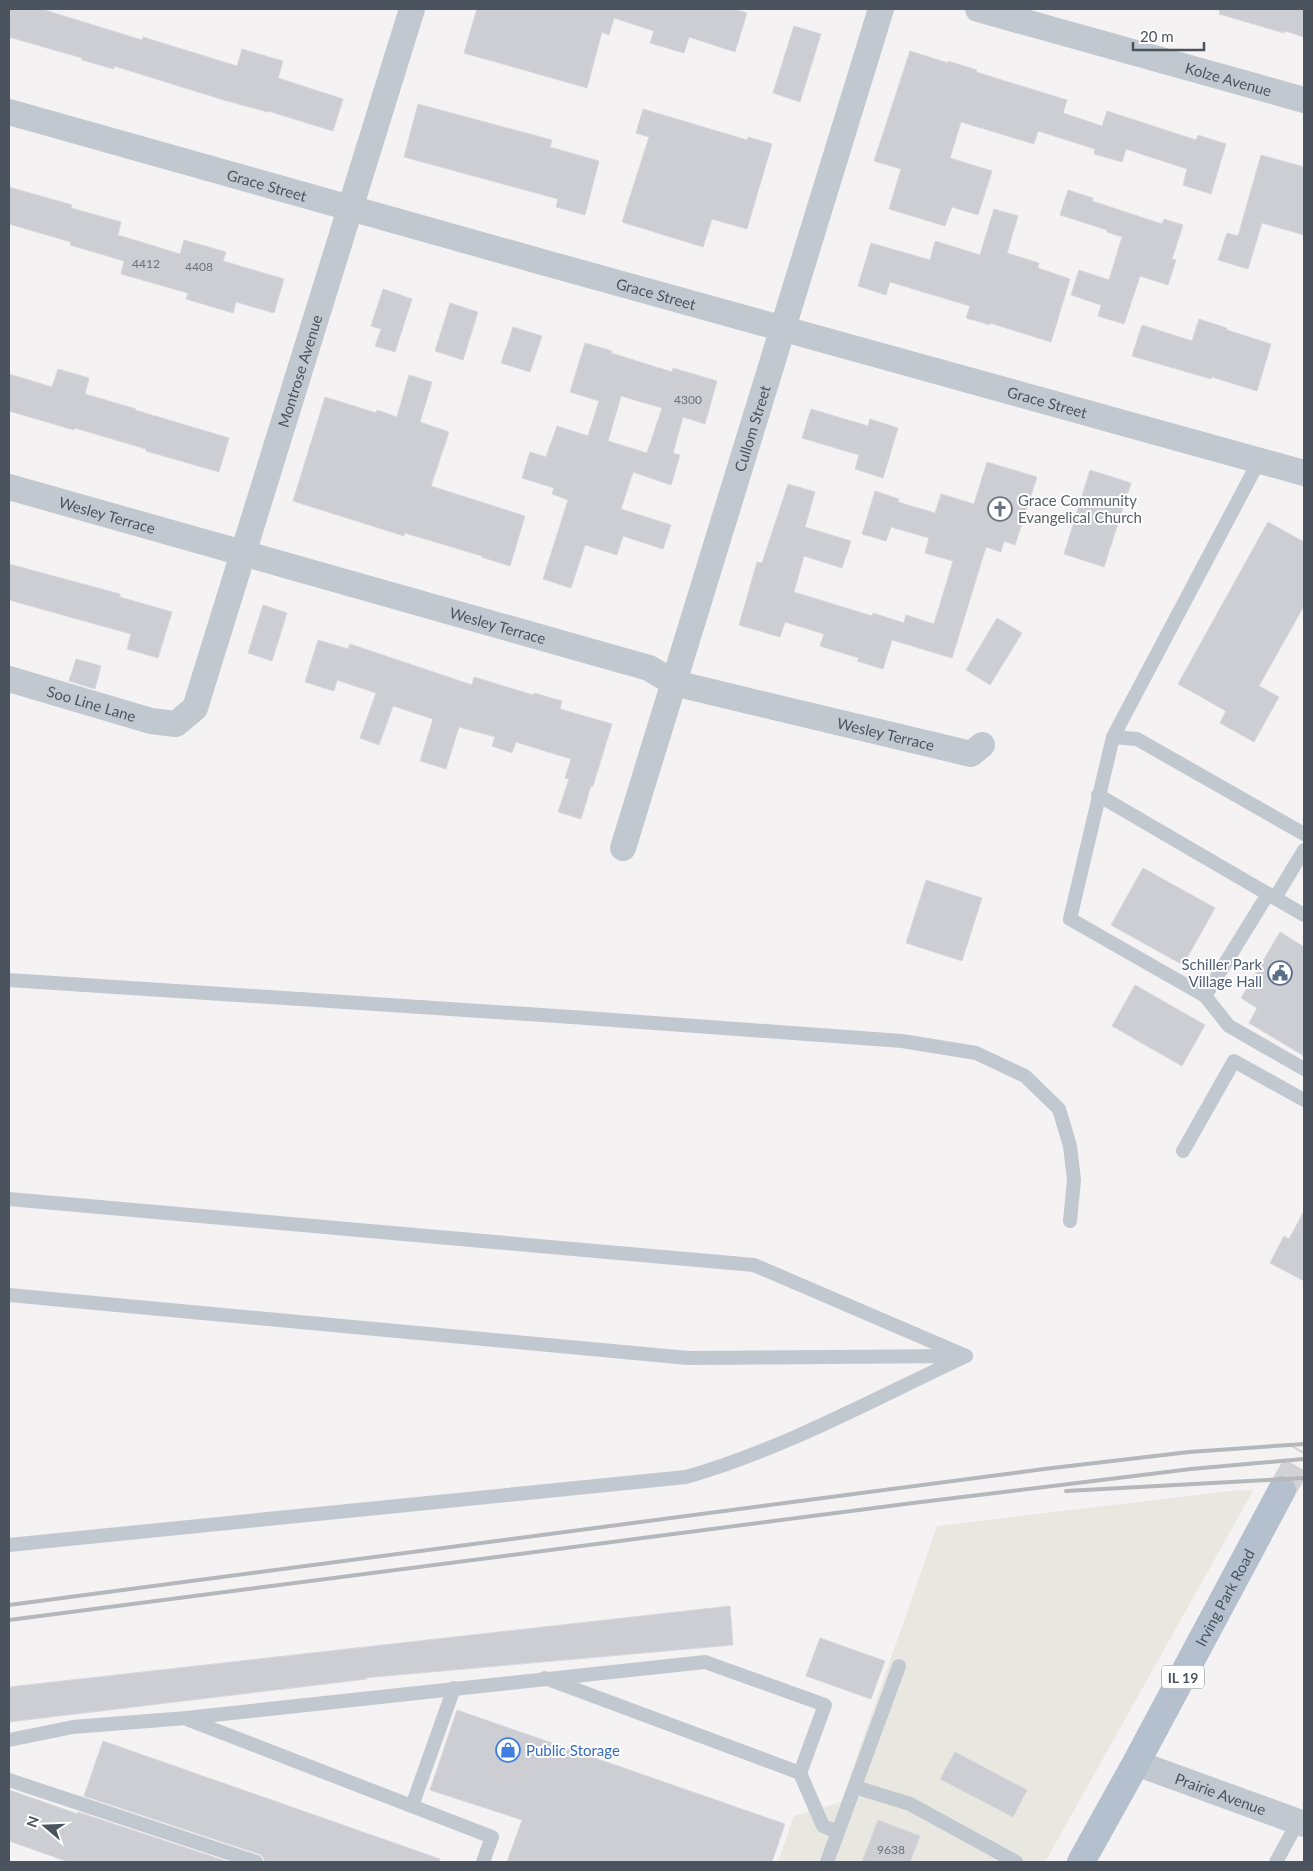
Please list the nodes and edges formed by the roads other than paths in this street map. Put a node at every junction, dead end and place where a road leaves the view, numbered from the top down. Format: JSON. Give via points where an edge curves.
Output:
{"nodes":[{"id":1,"x":412,"y":9,"type":"edge"},
{"id":2,"x":881,"y":9,"type":"edge"},
{"id":3,"x":978,"y":9,"type":"edge"},
{"id":4,"x":1304,"y":100,"type":"edge"},
{"id":5,"x":9,"y":112,"type":"edge"},
{"id":6,"x":350,"y":210,"type":"junction"},
{"id":7,"x":782,"y":327,"type":"junction"},
{"id":8,"x":1259,"y":461,"type":"junction"},
{"id":9,"x":1304,"y":474,"type":"edge"},
{"id":10,"x":9,"y":487,"type":"edge"},
{"id":11,"x":244,"y":552,"type":"junction"},
{"id":12,"x":9,"y":679,"type":"edge"},
{"id":13,"x":674,"y":683,"type":"junction"},
{"id":14,"x":176,"y":724,"type":"joint"},
{"id":15,"x":1113,"y":737,"type":"junction"},
{"id":16,"x":982,"y":745,"type":"dead end"},
{"id":17,"x":1098,"y":795,"type":"junction"},
{"id":18,"x":1304,"y":834,"type":"edge"},
{"id":19,"x":623,"y":848,"type":"dead end"},
{"id":20,"x":1304,"y":850,"type":"edge"},
{"id":21,"x":1272,"y":896,"type":"junction"},
{"id":22,"x":1304,"y":915,"type":"edge"},
{"id":23,"x":9,"y":980,"type":"edge"},
{"id":24,"x":1205,"y":996,"type":"junction"},
{"id":25,"x":1304,"y":1069,"type":"edge"},
{"id":26,"x":1304,"y":1100,"type":"edge"},
{"id":27,"x":1183,"y":1151,"type":"dead end"},
{"id":28,"x":9,"y":1199,"type":"edge"},
{"id":29,"x":1070,"y":1220,"type":"dead end"},
{"id":30,"x":9,"y":1295,"type":"edge"},
{"id":31,"x":966,"y":1356,"type":"junction"},
{"id":32,"x":1282,"y":1490,"type":"tunnel mouth"},
{"id":33,"x":9,"y":1544,"type":"edge"},
{"id":34,"x":899,"y":1666,"type":"dead end"},
{"id":35,"x":544,"y":1678,"type":"junction"},
{"id":36,"x":454,"y":1688,"type":"junction"},
{"id":37,"x":186,"y":1718,"type":"junction"},
{"id":38,"x":9,"y":1740,"type":"edge"},
{"id":39,"x":1136,"y":1764,"type":"junction"},
{"id":40,"x":800,"y":1774,"type":"junction"},
{"id":41,"x":9,"y":1780,"type":"edge"},
{"id":42,"x":855,"y":1786,"type":"junction"},
{"id":43,"x":412,"y":1806,"type":"junction"},
{"id":44,"x":1302,"y":1818,"type":"edge"},
{"id":45,"x":838,"y":1832,"type":"junction"},
{"id":46,"x":256,"y":1862,"type":"edge"},
{"id":47,"x":483,"y":1862,"type":"edge"},
{"id":48,"x":827,"y":1862,"type":"edge"},
{"id":49,"x":1016,"y":1862,"type":"edge"},
{"id":50,"x":1080,"y":1862,"type":"edge"},
{"id":51,"x":1276,"y":1862,"type":"edge"}],
"edges":[{"from":1,"to":6,"type":"street","name":"Montrose Avenue"},
{"from":2,"to":7,"type":"street","name":"Cullom Street"},
{"from":3,"to":4,"type":"street","name":"Kolze Avenue"},
{"from":5,"to":6,"type":"street","name":"Grace Street"},
{"from":6,"to":7,"type":"street","name":"Grace Street"},
{"from":6,"to":11,"type":"street","name":"Montrose Avenue"},
{"from":7,"to":8,"type":"street","name":"Grace Street"},
{"from":7,"to":13,"type":"street","name":"Cullom Street"},
{"from":8,"to":9,"type":"street","name":"Grace Street"},
{"from":8,"to":15,"type":"lane"},
{"from":10,"to":11,"type":"street","name":"Wesley Terrace"},
{"from":11,"to":13,"type":"street","name":"Wesley Terrace","via":[[649,668]]},
{"from":11,"to":14,"type":"street","name":"Montrose Avenue","via":[[195,708]]},
{"from":12,"to":14,"type":"street","name":"Soo Line Lane","via":[[151,721]]},
{"from":13,"to":16,"type":"street","name":"Wesley Terrace","via":[[971,754]]},
{"from":13,"to":19,"type":"street","name":"Cullom Street"},
{"from":15,"to":17,"type":"lane"},
{"from":15,"to":18,"type":"lane","via":[[1137,739]]},
{"from":17,"to":21,"type":"lane"},
{"from":17,"to":24,"type":"lane","via":[[1070,919]]},
{"from":20,"to":21,"type":"lane"},
{"from":21,"to":22,"type":"lane"},
{"from":21,"to":24,"type":"lane"},
{"from":23,"to":29,"type":"lane","via":[[902,1041],[976,1053],[1026,1076],[1059,1109],[1070,1146],[1074,1180]]},
{"from":24,"to":25,"type":"lane","via":[[1229,1026]]},
{"from":26,"to":27,"type":"lane","via":[[1234,1061]]},
{"from":28,"to":31,"type":"lane","via":[[754,1265]]},
{"from":30,"to":31,"type":"lane","via":[[688,1358]]},
{"from":31,"to":33,"type":"lane","via":[[795,1437],[728,1465],[686,1477]]},
{"from":32,"to":39,"type":"main road","name":"Irving Park Road","number":"IL 19"},
{"from":34,"to":42,"type":"lane"},
{"from":35,"to":36,"type":"lane"},
{"from":35,"to":40,"type":"lane"},
{"from":35,"to":40,"type":"lane","via":[[705,1662],[825,1704]]},
{"from":36,"to":37,"type":"lane"},
{"from":36,"to":43,"type":"lane"},
{"from":37,"to":38,"type":"lane","via":[[73,1727]]},
{"from":37,"to":43,"type":"lane"},
{"from":39,"to":44,"type":"street","name":"Prairie Avenue"},
{"from":39,"to":50,"type":"main road","name":"Irving Park Road","number":"IL 19"},
{"from":40,"to":45,"type":"lane","via":[[823,1826]]},
{"from":41,"to":46,"type":"lane"},
{"from":42,"to":45,"type":"lane"},
{"from":42,"to":49,"type":"lane","via":[[910,1804]]},
{"from":43,"to":47,"type":"lane","via":[[492,1837]]},
{"from":44,"to":51,"type":"lane"},
{"from":45,"to":48,"type":"lane"}]}
